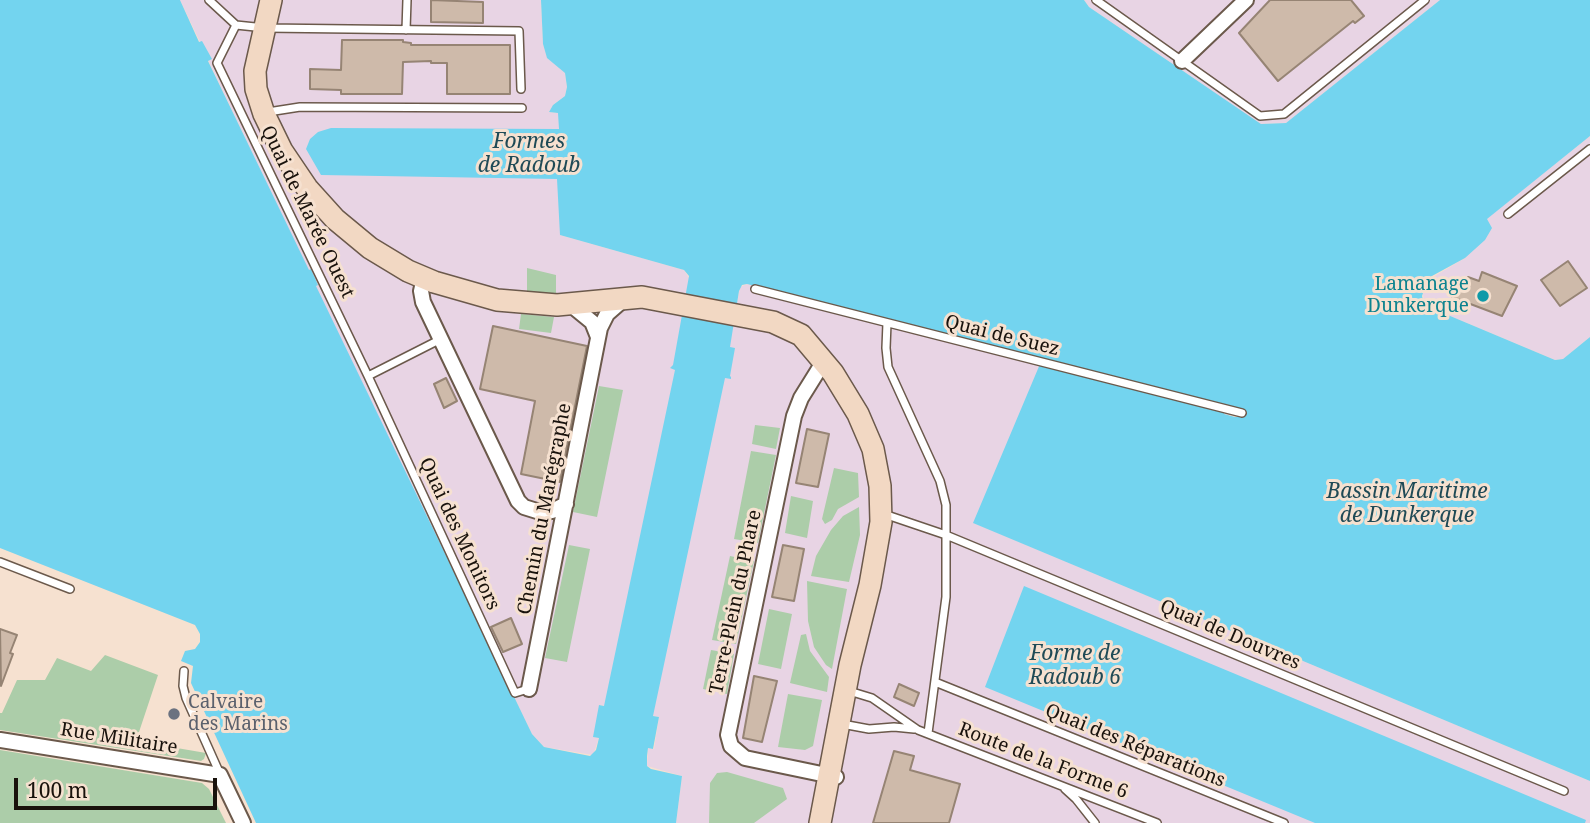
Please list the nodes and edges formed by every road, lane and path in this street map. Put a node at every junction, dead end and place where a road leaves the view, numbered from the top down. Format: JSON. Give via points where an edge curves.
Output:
{"nodes":[{"id":1,"x":209,"y":0,"type":"edge"},
{"id":2,"x":271,"y":0,"type":"edge"},
{"id":3,"x":407,"y":0,"type":"edge"},
{"id":4,"x":1096,"y":0,"type":"edge"},
{"id":5,"x":1246,"y":0,"type":"edge"},
{"id":6,"x":1425,"y":0,"type":"edge"},
{"id":7,"x":236,"y":25,"type":"junction"},
{"id":8,"x":265,"y":29,"type":"junction"},
{"id":9,"x":406,"y":30,"type":"junction"},
{"id":10,"x":1182,"y":61,"type":"junction"},
{"id":11,"x":521,"y":89,"type":"dead end"},
{"id":12,"x":522,"y":108,"type":"dead end"},
{"id":13,"x":264,"y":114,"type":"junction"},
{"id":14,"x":1590,"y":149,"type":"edge"},
{"id":15,"x":1508,"y":214,"type":"dead end"},
{"id":16,"x":424,"y":278,"type":"junction"},
{"id":17,"x":755,"y":289,"type":"dead end"},
{"id":18,"x":626,"y":298,"type":"junction"},
{"id":19,"x":570,"y":304,"type":"junction"},
{"id":20,"x":887,"y":323,"type":"junction"},
{"id":21,"x":598,"y":337,"type":"junction"},
{"id":22,"x":441,"y":339,"type":"junction"},
{"id":23,"x":824,"y":361,"type":"junction"},
{"id":24,"x":368,"y":376,"type":"junction"},
{"id":25,"x":1242,"y":413,"type":"dead end"},
{"id":26,"x":566,"y":504,"type":"junction"},
{"id":27,"x":881,"y":513,"type":"junction"},
{"id":28,"x":946,"y":535,"type":"junction"},
{"id":29,"x":0,"y":562,"type":"edge"},
{"id":30,"x":71,"y":589,"type":"dead end"},
{"id":31,"x":184,"y":671,"type":"dead end"},
{"id":32,"x":935,"y":682,"type":"junction"},
{"id":33,"x":529,"y":689,"type":"joint"},
{"id":34,"x":851,"y":691,"type":"junction"},
{"id":35,"x":844,"y":724,"type":"junction"},
{"id":36,"x":918,"y":730,"type":"junction"},
{"id":37,"x":928,"y":733,"type":"junction"},
{"id":38,"x":0,"y":740,"type":"edge"},
{"id":39,"x":220,"y":775,"type":"junction"},
{"id":40,"x":833,"y":776,"type":"junction"},
{"id":41,"x":1061,"y":786,"type":"junction"},
{"id":42,"x":1564,"y":791,"type":"dead end"},
{"id":43,"x":243,"y":823,"type":"edge"},
{"id":44,"x":822,"y":823,"type":"edge"},
{"id":45,"x":1095,"y":823,"type":"edge"},
{"id":46,"x":1157,"y":823,"type":"edge"},
{"id":47,"x":1284,"y":823,"type":"edge"}],
"edges":[{"from":1,"to":7,"type":"lane"},
{"from":2,"to":8,"type":"street"},
{"from":3,"to":9,"type":"lane"},
{"from":4,"to":10,"type":"lane"},
{"from":5,"to":10,"type":"street"},
{"from":6,"to":10,"type":"lane","via":[[1283,114],[1260,116]]},
{"from":7,"to":8,"type":"lane"},
{"from":7,"to":24,"type":"lane","name":"Quai de Marée Ouest","via":[[217,62]]},
{"from":8,"to":9,"type":"lane"},
{"from":8,"to":13,"type":"street","via":[[255,71]]},
{"from":9,"to":11,"type":"lane","via":[[519,31]]},
{"from":12,"to":13,"type":"lane","via":[[300,107]]},
{"from":13,"to":16,"type":"street","via":[[288,161],[320,203],[370,248]]},
{"from":14,"to":15,"type":"lane"},
{"from":16,"to":19,"type":"street","via":[[497,300]]},
{"from":16,"to":22,"type":"street","via":[[422,296]]},
{"from":17,"to":20,"type":"lane","name":"Quai de Suez"},
{"from":18,"to":19,"type":"street"},
{"from":18,"to":21,"type":"street","name":"Chemin du Marégraphe","via":[[607,314]]},
{"from":18,"to":23,"type":"street","via":[[651,298],[773,322],[795,331]]},
{"from":19,"to":21,"type":"street","via":[[592,322]]},
{"from":20,"to":25,"type":"lane","name":"Quai de Suez"},
{"from":20,"to":28,"type":"lane","via":[[888,367],[943,488]]},
{"from":21,"to":26,"type":"street","name":"Chemin du Marégraphe"},
{"from":22,"to":24,"type":"lane"},
{"from":22,"to":26,"type":"street","via":[[522,505],[546,512]]},
{"from":23,"to":27,"type":"street","via":[[853,404],[870,441]]},
{"from":23,"to":40,"type":"street","name":"Terre-Plein du Phare","via":[[794,416],[728,735],[731,746],[745,758]]},
{"from":24,"to":33,"type":"lane","name":"Quai des Monitors","via":[[515,693]]},
{"from":26,"to":33,"type":"street","name":"Chemin du Marégraphe"},
{"from":27,"to":28,"type":"lane","name":"Quai de Douvres"},
{"from":27,"to":34,"type":"street","via":[[863,657]]},
{"from":28,"to":32,"type":"lane","via":[[946,597]]},
{"from":28,"to":42,"type":"lane","name":"Quai de Douvres"},
{"from":29,"to":30,"type":"lane"},
{"from":31,"to":39,"type":"lane","via":[[186,698]]},
{"from":32,"to":37,"type":"lane"},
{"from":32,"to":47,"type":"lane","name":"Quai des Réparations"},
{"from":34,"to":35,"type":"street"},
{"from":34,"to":36,"type":"lane","name":"Route de la Forme 6","via":[[872,698]]},
{"from":35,"to":36,"type":"lane","name":"Route de la Forme 6"},
{"from":35,"to":40,"type":"street"},
{"from":36,"to":37,"type":"lane","name":"Route de la Forme 6"},
{"from":37,"to":41,"type":"lane","name":"Route de la Forme 6"},
{"from":38,"to":39,"type":"street","name":"Rue Militaire"},
{"from":39,"to":43,"type":"street"},
{"from":40,"to":44,"type":"street"},
{"from":41,"to":45,"type":"lane"},
{"from":41,"to":46,"type":"lane","name":"Route de la Forme 6"}]}
